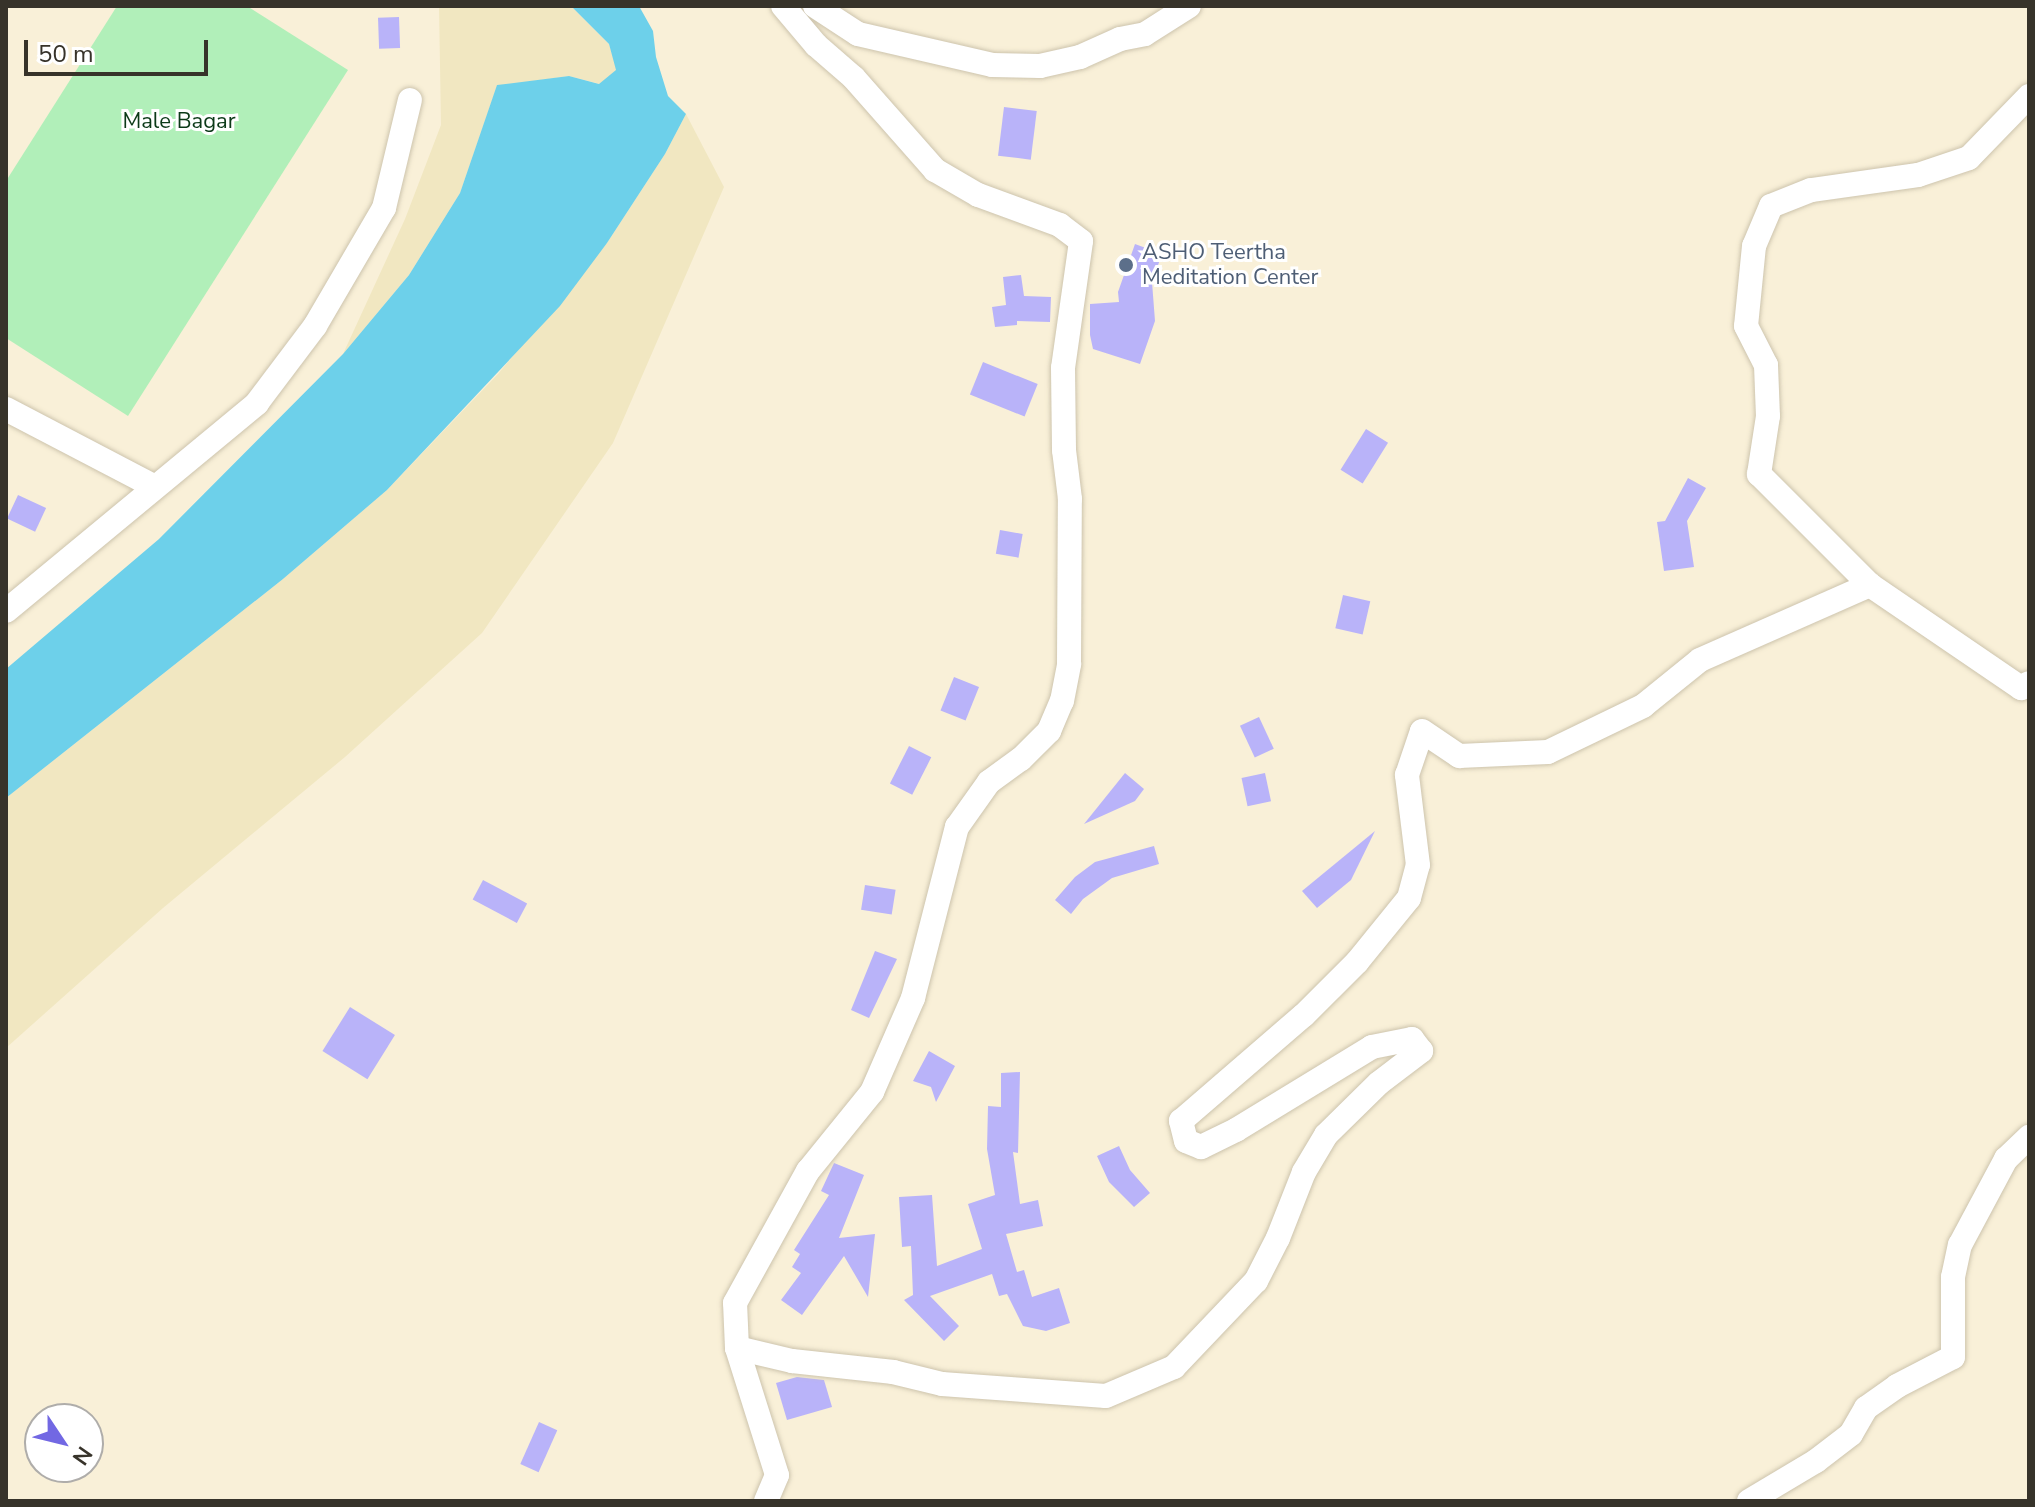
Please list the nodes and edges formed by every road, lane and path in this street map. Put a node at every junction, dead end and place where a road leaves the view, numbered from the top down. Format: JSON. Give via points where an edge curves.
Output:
{"nodes":[{"id":1,"x":783,"y":6,"type":"edge"},
{"id":2,"x":815,"y":6,"type":"edge"},
{"id":3,"x":1189,"y":6,"type":"edge"},
{"id":4,"x":2029,"y":96,"type":"edge"},
{"id":5,"x":410,"y":100,"type":"dead end"},
{"id":6,"x":6,"y":409,"type":"edge"},
{"id":7,"x":153,"y":486,"type":"junction"},
{"id":8,"x":1870,"y":585,"type":"junction"},
{"id":9,"x":6,"y":611,"type":"edge"},
{"id":10,"x":2029,"y":683,"type":"edge"},
{"id":11,"x":2029,"y":1137,"type":"edge"},
{"id":12,"x":737,"y":1348,"type":"junction"},
{"id":13,"x":766,"y":1501,"type":"edge"},
{"id":14,"x":1749,"y":1501,"type":"edge"}],
"edges":[{"from":1,"to":12,"type":"street","via":[[935,170],[978,195],[1060,225],[1081,241],[1063,368],[1070,499],[1069,664],[1049,731],[989,782],[957,827],[913,998],[872,1092],[808,1171],[735,1303]]},
{"from":2,"to":3,"type":"street","via":[[858,34],[992,65],[1040,66],[1145,34]]},
{"from":4,"to":8,"type":"street","via":[[1969,158],[1918,175],[1811,190],[1771,206],[1754,246],[1746,326],[1766,365],[1768,416],[1759,474]]},
{"from":5,"to":7,"type":"street","via":[[384,208],[315,326],[257,403]]},
{"from":6,"to":7,"type":"street"},
{"from":7,"to":9,"type":"street"},
{"from":8,"to":10,"type":"street","via":[[2021,688]]},
{"from":8,"to":12,"type":"street","via":[[1700,660],[1643,706],[1548,752],[1459,756],[1422,731],[1407,775],[1418,865],[1409,898],[1357,962],[1304,1015],[1181,1121],[1186,1141],[1201,1147],[1236,1130],[1372,1047],[1412,1039],[1421,1051],[1326,1135],[1256,1281],[1174,1367],[1106,1396],[1090,1396],[942,1384]]},
{"from":11,"to":14,"type":"street","via":[[2006,1159],[1960,1245],[1953,1277],[1953,1357],[1897,1386],[1866,1408],[1851,1434]]},
{"from":12,"to":13,"type":"street","via":[[777,1475]]}]}
